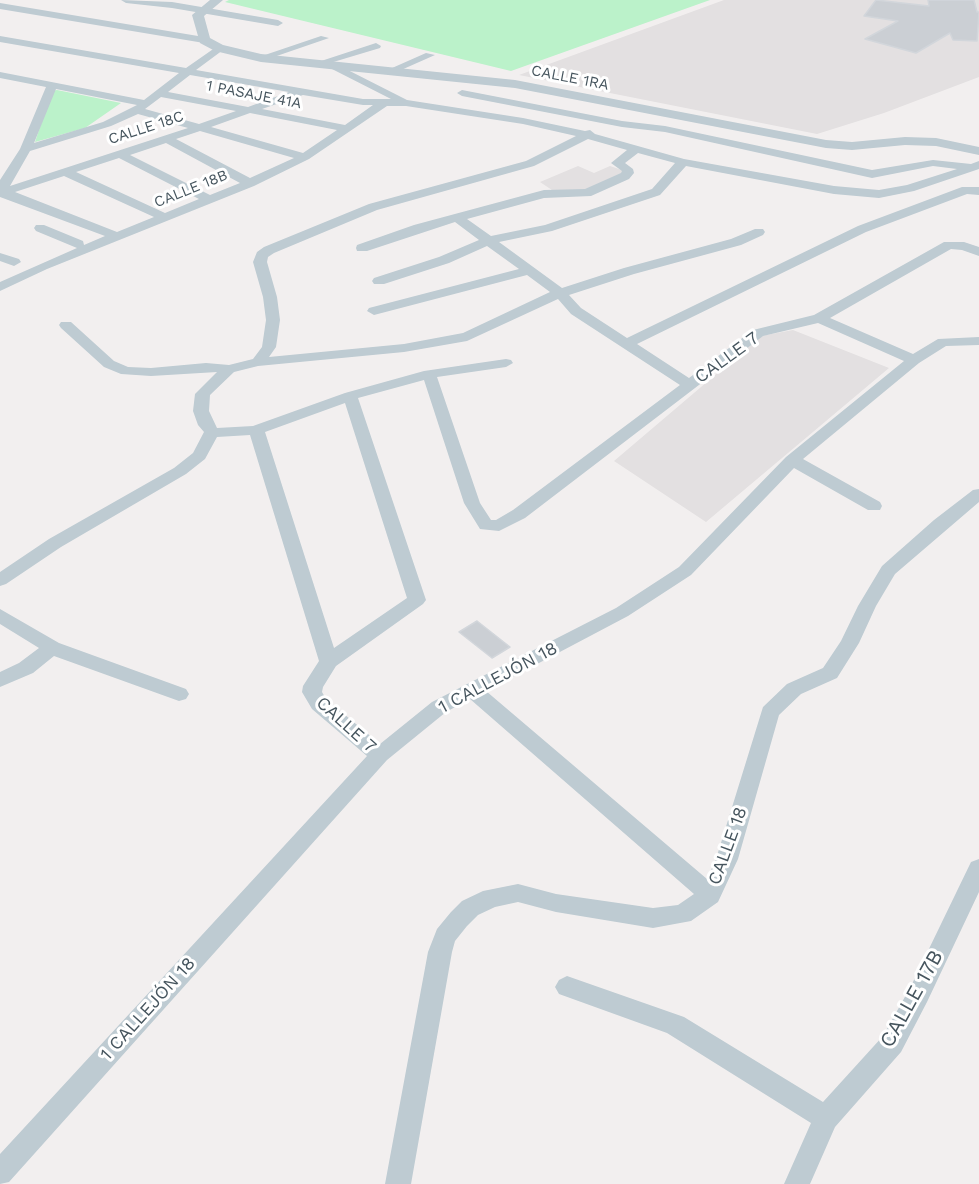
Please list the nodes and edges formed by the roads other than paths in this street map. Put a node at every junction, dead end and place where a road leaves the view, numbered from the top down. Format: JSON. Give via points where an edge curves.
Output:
{"nodes":[{"id":1,"x":40,"y":0,"type":"edge"},
{"id":2,"x":126,"y":0,"type":"edge"},
{"id":3,"x":217,"y":0,"type":"edge"},
{"id":4,"x":168,"y":2,"type":"edge"},
{"id":5,"x":0,"y":6,"type":"edge"},
{"id":6,"x":32,"y":10,"type":"junction"},
{"id":7,"x":202,"y":11,"type":"junction"},
{"id":8,"x":278,"y":23,"type":"dead end"},
{"id":9,"x":324,"y":38,"type":"dead end"},
{"id":10,"x":0,"y":39,"type":"edge"},
{"id":11,"x":204,"y":40,"type":"junction"},
{"id":12,"x":376,"y":46,"type":"dead end"},
{"id":13,"x":219,"y":48,"type":"junction"},
{"id":14,"x":429,"y":55,"type":"dead end"},
{"id":15,"x":261,"y":58,"type":"junction"},
{"id":16,"x":318,"y":64,"type":"junction"},
{"id":17,"x":336,"y":67,"type":"junction"},
{"id":18,"x":188,"y":71,"type":"junction"},
{"id":19,"x":388,"y":72,"type":"junction"},
{"id":20,"x":0,"y":75,"type":"edge"},
{"id":21,"x":52,"y":86,"type":"junction"},
{"id":22,"x":302,"y":91,"type":"junction"},
{"id":23,"x":158,"y":93,"type":"junction"},
{"id":24,"x":462,"y":93,"type":"dead end"},
{"id":25,"x":384,"y":103,"type":"junction"},
{"id":26,"x":406,"y":103,"type":"junction"},
{"id":27,"x":141,"y":106,"type":"junction"},
{"id":28,"x":252,"y":110,"type":"junction"},
{"id":29,"x":610,"y":122,"type":"junction"},
{"id":30,"x":201,"y":127,"type":"junction"},
{"id":31,"x":345,"y":128,"type":"junction"},
{"id":32,"x":586,"y":135,"type":"junction"},
{"id":33,"x":167,"y":139,"type":"junction"},
{"id":34,"x":26,"y":149,"type":"junction"},
{"id":35,"x":634,"y":150,"type":"junction"},
{"id":36,"x":979,"y":151,"type":"edge"},
{"id":37,"x":120,"y":154,"type":"junction"},
{"id":38,"x":305,"y":157,"type":"junction"},
{"id":39,"x":683,"y":162,"type":"junction"},
{"id":40,"x":975,"y":166,"type":"edge"},
{"id":41,"x":65,"y":172,"type":"junction"},
{"id":42,"x":250,"y":183,"type":"junction"},
{"id":43,"x":979,"y":191,"type":"edge"},
{"id":44,"x":1,"y":192,"type":"edge"},
{"id":45,"x":209,"y":199,"type":"junction"},
{"id":46,"x":458,"y":217,"type":"junction"},
{"id":47,"x":164,"y":218,"type":"junction"},
{"id":48,"x":40,"y":228,"type":"dead end"},
{"id":49,"x":759,"y":232,"type":"dead end"},
{"id":50,"x":119,"y":237,"type":"junction"},
{"id":51,"x":487,"y":241,"type":"junction"},
{"id":52,"x":78,"y":244,"type":"dead end"},
{"id":53,"x":362,"y":248,"type":"dead end"},
{"id":54,"x":979,"y":252,"type":"edge"},
{"id":55,"x":0,"y":257,"type":"edge"},
{"id":56,"x":14,"y":262,"type":"dead end"},
{"id":57,"x":528,"y":271,"type":"junction"},
{"id":58,"x":379,"y":281,"type":"dead end"},
{"id":59,"x":0,"y":287,"type":"edge"},
{"id":60,"x":560,"y":293,"type":"junction"},
{"id":61,"x":374,"y":311,"type":"dead end"},
{"id":62,"x":819,"y":318,"type":"junction"},
{"id":63,"x":66,"y":325,"type":"dead end"},
{"id":64,"x":979,"y":341,"type":"edge"},
{"id":65,"x":626,"y":344,"type":"junction"},
{"id":66,"x":914,"y":360,"type":"junction"},
{"id":67,"x":258,"y":362,"type":"junction"},
{"id":68,"x":506,"y":363,"type":"dead end"},
{"id":69,"x":228,"y":369,"type":"junction"},
{"id":70,"x":429,"y":374,"type":"junction"},
{"id":71,"x":690,"y":385,"type":"junction"},
{"id":72,"x":350,"y":396,"type":"junction"},
{"id":73,"x":256,"y":430,"type":"junction"},
{"id":74,"x":212,"y":432,"type":"junction"},
{"id":75,"x":792,"y":460,"type":"junction"},
{"id":76,"x":979,"y":494,"type":"edge"},
{"id":77,"x":874,"y":506,"type":"dead end"},
{"id":78,"x":0,"y":579,"type":"edge"},
{"id":79,"x":0,"y":615,"type":"edge"},
{"id":80,"x":52,"y":648,"type":"junction"},
{"id":81,"x":329,"y":661,"type":"junction"},
{"id":82,"x":0,"y":680,"type":"edge"},
{"id":83,"x":472,"y":690,"type":"junction"},
{"id":84,"x":179,"y":694,"type":"dead end"},
{"id":85,"x":380,"y":755,"type":"junction"},
{"id":86,"x":979,"y":868,"type":"edge"},
{"id":87,"x":710,"y":895,"type":"junction"},
{"id":88,"x":567,"y":987,"type":"dead end"},
{"id":89,"x":826,"y":1118,"type":"junction"},
{"id":90,"x":0,"y":1173,"type":"edge"},
{"id":91,"x":398,"y":1184,"type":"edge"},
{"id":92,"x":796,"y":1184,"type":"edge"}],
"edges":[{"from":1,"to":6,"type":"street"},
{"from":2,"to":4,"type":"street"},
{"from":3,"to":7,"type":"street"},
{"from":4,"to":7,"type":"street"},
{"from":5,"to":6,"type":"street"},
{"from":6,"to":11,"type":"street"},
{"from":7,"to":8,"type":"street"},
{"from":7,"to":11,"type":"street","via":[[198,15]]},
{"from":9,"to":15,"type":"street"},
{"from":10,"to":18,"type":"street"},
{"from":11,"to":13,"type":"street","name":"CALLE 1RA"},
{"from":12,"to":16,"type":"street"},
{"from":13,"to":15,"type":"street","name":"CALLE 1RA"},
{"from":13,"to":18,"type":"street"},
{"from":14,"to":19,"type":"street"},
{"from":15,"to":16,"type":"street","name":"CALLE 1RA"},
{"from":16,"to":17,"type":"street","name":"CALLE 1RA"},
{"from":17,"to":19,"type":"street","name":"CALLE 1RA"},
{"from":17,"to":26,"type":"street"},
{"from":18,"to":22,"type":"street"},
{"from":18,"to":23,"type":"street"},
{"from":19,"to":36,"type":"street","name":"CALLE 1RA","via":[[515,84],[826,144],[936,142]]},
{"from":20,"to":21,"type":"street"},
{"from":21,"to":27,"type":"street"},
{"from":21,"to":34,"type":"street"},
{"from":22,"to":25,"type":"street"},
{"from":22,"to":28,"type":"street","name":"CALLE 18C"},
{"from":23,"to":27,"type":"street"},
{"from":23,"to":28,"type":"street","name":"1 PASAJE 41A"},
{"from":24,"to":29,"type":"street"},
{"from":25,"to":26,"type":"street"},
{"from":25,"to":31,"type":"street","name":"CALLE 18B"},
{"from":26,"to":32,"type":"street"},
{"from":27,"to":30,"type":"street"},
{"from":27,"to":34,"type":"street","via":[[107,124]]},
{"from":28,"to":30,"type":"street","name":"CALLE 18C"},
{"from":28,"to":31,"type":"street","name":"1 PASAJE 41A"},
{"from":29,"to":32,"type":"street"},
{"from":29,"to":40,"type":"street","via":[[675,131],[872,174],[933,163]]},
{"from":30,"to":33,"type":"street","name":"CALLE 18C"},
{"from":30,"to":38,"type":"street"},
{"from":31,"to":38,"type":"street","name":"CALLE 18B"},
{"from":32,"to":35,"type":"street"},
{"from":32,"to":67,"type":"street","via":[[530,164],[373,207],[269,250],[262,255],[261,262],[273,320],[269,347]]},
{"from":33,"to":37,"type":"street","name":"CALLE 18C"},
{"from":33,"to":42,"type":"street"},
{"from":34,"to":44,"type":"street"},
{"from":35,"to":39,"type":"street"},
{"from":35,"to":46,"type":"street","via":[[617,163],[627,169],[625,176],[587,193],[544,194]]},
{"from":37,"to":41,"type":"street","name":"CALLE 18C"},
{"from":37,"to":45,"type":"street"},
{"from":38,"to":42,"type":"street","name":"CALLE 18B"},
{"from":39,"to":40,"type":"street","via":[[834,190],[879,194]]},
{"from":39,"to":51,"type":"street","via":[[656,192],[548,228]]},
{"from":41,"to":44,"type":"street","name":"CALLE 18C"},
{"from":41,"to":47,"type":"street"},
{"from":42,"to":45,"type":"street","name":"CALLE 18B"},
{"from":43,"to":65,"type":"street","via":[[966,190],[862,228]]},
{"from":44,"to":50,"type":"street"},
{"from":45,"to":47,"type":"street","name":"CALLE 18B"},
{"from":46,"to":51,"type":"street"},
{"from":46,"to":53,"type":"street"},
{"from":47,"to":50,"type":"street","name":"CALLE 18B"},
{"from":48,"to":52,"type":"street"},
{"from":49,"to":60,"type":"street"},
{"from":50,"to":59,"type":"street","name":"CALLE 18B","via":[[42,266]]},
{"from":51,"to":57,"type":"street"},
{"from":51,"to":58,"type":"street"},
{"from":54,"to":62,"type":"street","name":"CALLE 7","via":[[949,244]]},
{"from":55,"to":56,"type":"street"},
{"from":57,"to":60,"type":"street"},
{"from":57,"to":61,"type":"street"},
{"from":60,"to":65,"type":"street","via":[[576,311]]},
{"from":60,"to":67,"type":"street","via":[[467,337],[404,348]]},
{"from":62,"to":66,"type":"street"},
{"from":62,"to":71,"type":"street","name":"CALLE 7","via":[[758,333]]},
{"from":63,"to":69,"type":"street","via":[[109,364],[126,371]]},
{"from":64,"to":66,"type":"street","name":"1 CALLEJÓN 18","via":[[943,342]]},
{"from":65,"to":71,"type":"street"},
{"from":66,"to":75,"type":"street","name":"1 CALLEJÓN 18"},
{"from":67,"to":69,"type":"street"},
{"from":68,"to":70,"type":"street"},
{"from":69,"to":74,"type":"street","via":[[203,394],[201,411]]},
{"from":70,"to":71,"type":"street","name":"CALLE 7","via":[[472,503],[486,525],[499,526]]},
{"from":70,"to":72,"type":"street"},
{"from":72,"to":73,"type":"street"},
{"from":72,"to":81,"type":"street","name":"CALLE 7","via":[[417,600]]},
{"from":73,"to":74,"type":"street"},
{"from":73,"to":81,"type":"street"},
{"from":74,"to":78,"type":"street","via":[[199,456],[180,471]]},
{"from":75,"to":77,"type":"street"},
{"from":75,"to":83,"type":"street","name":"1 CALLEJÓN 18","via":[[685,571],[622,612]]},
{"from":76,"to":87,"type":"street","name":"CALLE 18","via":[[888,570],[830,673],[794,689],[770,712],[727,859]]},
{"from":79,"to":80,"type":"street"},
{"from":80,"to":82,"type":"street","via":[[26,668]]},
{"from":80,"to":84,"type":"street"},
{"from":81,"to":85,"type":"street","name":"CALLE 7","via":[[313,686],[314,697]]},
{"from":83,"to":85,"type":"street","name":"1 CALLEJÓN 18","via":[[439,707]]},
{"from":83,"to":87,"type":"street"},
{"from":85,"to":90,"type":"street","name":"1 CALLEJÓN 18"},
{"from":86,"to":89,"type":"street","name":"CALLE 17B","via":[[892,1044]]},
{"from":87,"to":91,"type":"street","name":"CALLE 18","via":[[682,914],[653,918],[518,893],[491,898],[470,908],[445,936],[440,952]]},
{"from":88,"to":89,"type":"street","via":[[675,1025]]},
{"from":89,"to":92,"type":"street","name":"CALLE 17B"}]}
